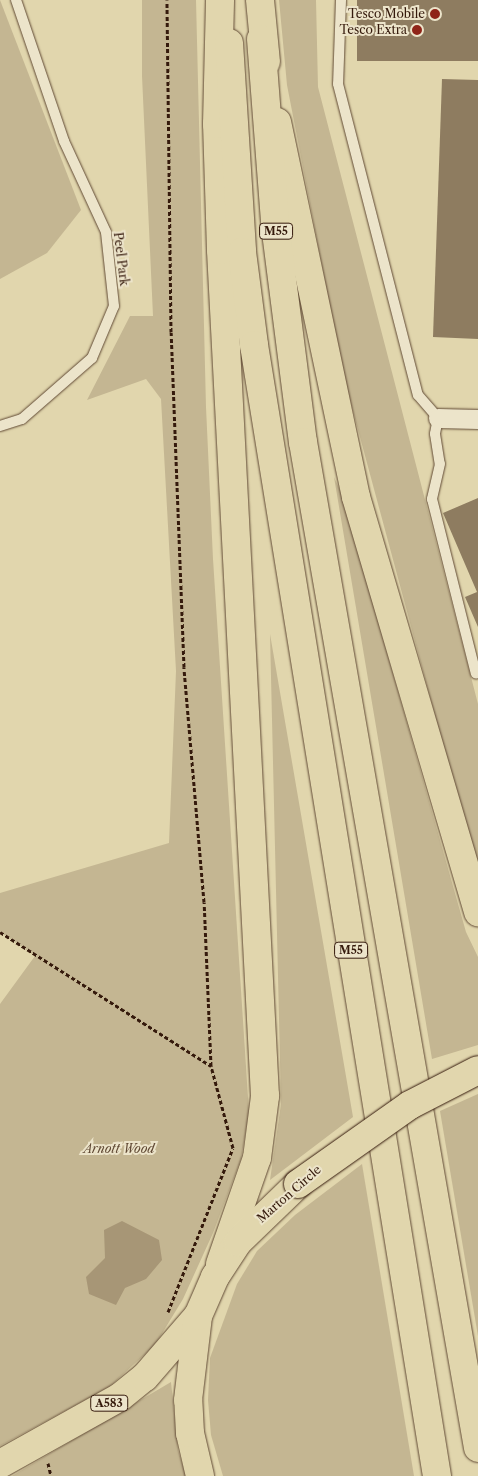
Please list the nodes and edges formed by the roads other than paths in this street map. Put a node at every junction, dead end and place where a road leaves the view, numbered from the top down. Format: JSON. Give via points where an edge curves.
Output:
{"nodes":[{"id":1,"x":16,"y":0,"type":"edge"},
{"id":2,"x":220,"y":0,"type":"edge"},
{"id":3,"x":226,"y":0,"type":"edge"},
{"id":4,"x":260,"y":0,"type":"edge"},
{"id":5,"x":341,"y":0,"type":"edge"},
{"id":6,"x":261,"y":39,"type":"junction"},
{"id":7,"x":438,"y":418,"type":"junction"},
{"id":8,"x":478,"y":419,"type":"edge"},
{"id":9,"x":0,"y":426,"type":"edge"},
{"id":10,"x":476,"y":674,"type":"dead end"},
{"id":11,"x":478,"y":912,"type":"edge"},
{"id":12,"x":478,"y":1070,"type":"edge"},
{"id":13,"x":215,"y":1277,"type":"junction"},
{"id":14,"x":198,"y":1316,"type":"junction"},
{"id":15,"x":478,"y":1448,"type":"edge"},
{"id":16,"x":0,"y":1464,"type":"edge"},
{"id":17,"x":200,"y":1476,"type":"edge"},
{"id":18,"x":437,"y":1476,"type":"edge"}],
"edges":[{"from":1,"to":9,"type":"lane","name":"Peel Park","via":[[64,141],[106,232],[114,306],[92,358],[22,419]]},
{"from":2,"to":13,"type":"main road","via":[[217,124],[221,250],[265,1096],[257,1158]]},
{"from":3,"to":18,"type":"main road","number":"M55","via":[[242,252],[254,345]]},
{"from":4,"to":6,"type":"main road"},
{"from":5,"to":7,"type":"lane","via":[[338,84],[418,395]]},
{"from":6,"to":11,"type":"main road","via":[[300,244],[356,497]]},
{"from":6,"to":15,"type":"main road","number":"M55","via":[[276,232],[303,442]]},
{"from":7,"to":8,"type":"street"},
{"from":7,"to":10,"type":"lane","via":[[435,434],[440,464],[432,499]]},
{"from":12,"to":13,"type":"main road","name":"Marton Circle","number":"A583","bridge":true,"via":[[410,1105],[298,1184],[256,1222]]},
{"from":13,"to":14,"type":"main road","name":"Marton Circle","number":"A583"},
{"from":14,"to":16,"type":"main road","number":"A583","via":[[144,1377],[120,1397]]},
{"from":14,"to":17,"type":"main road","name":"Marton Circle","number":"A583","via":[[188,1400],[190,1434]]}]}
